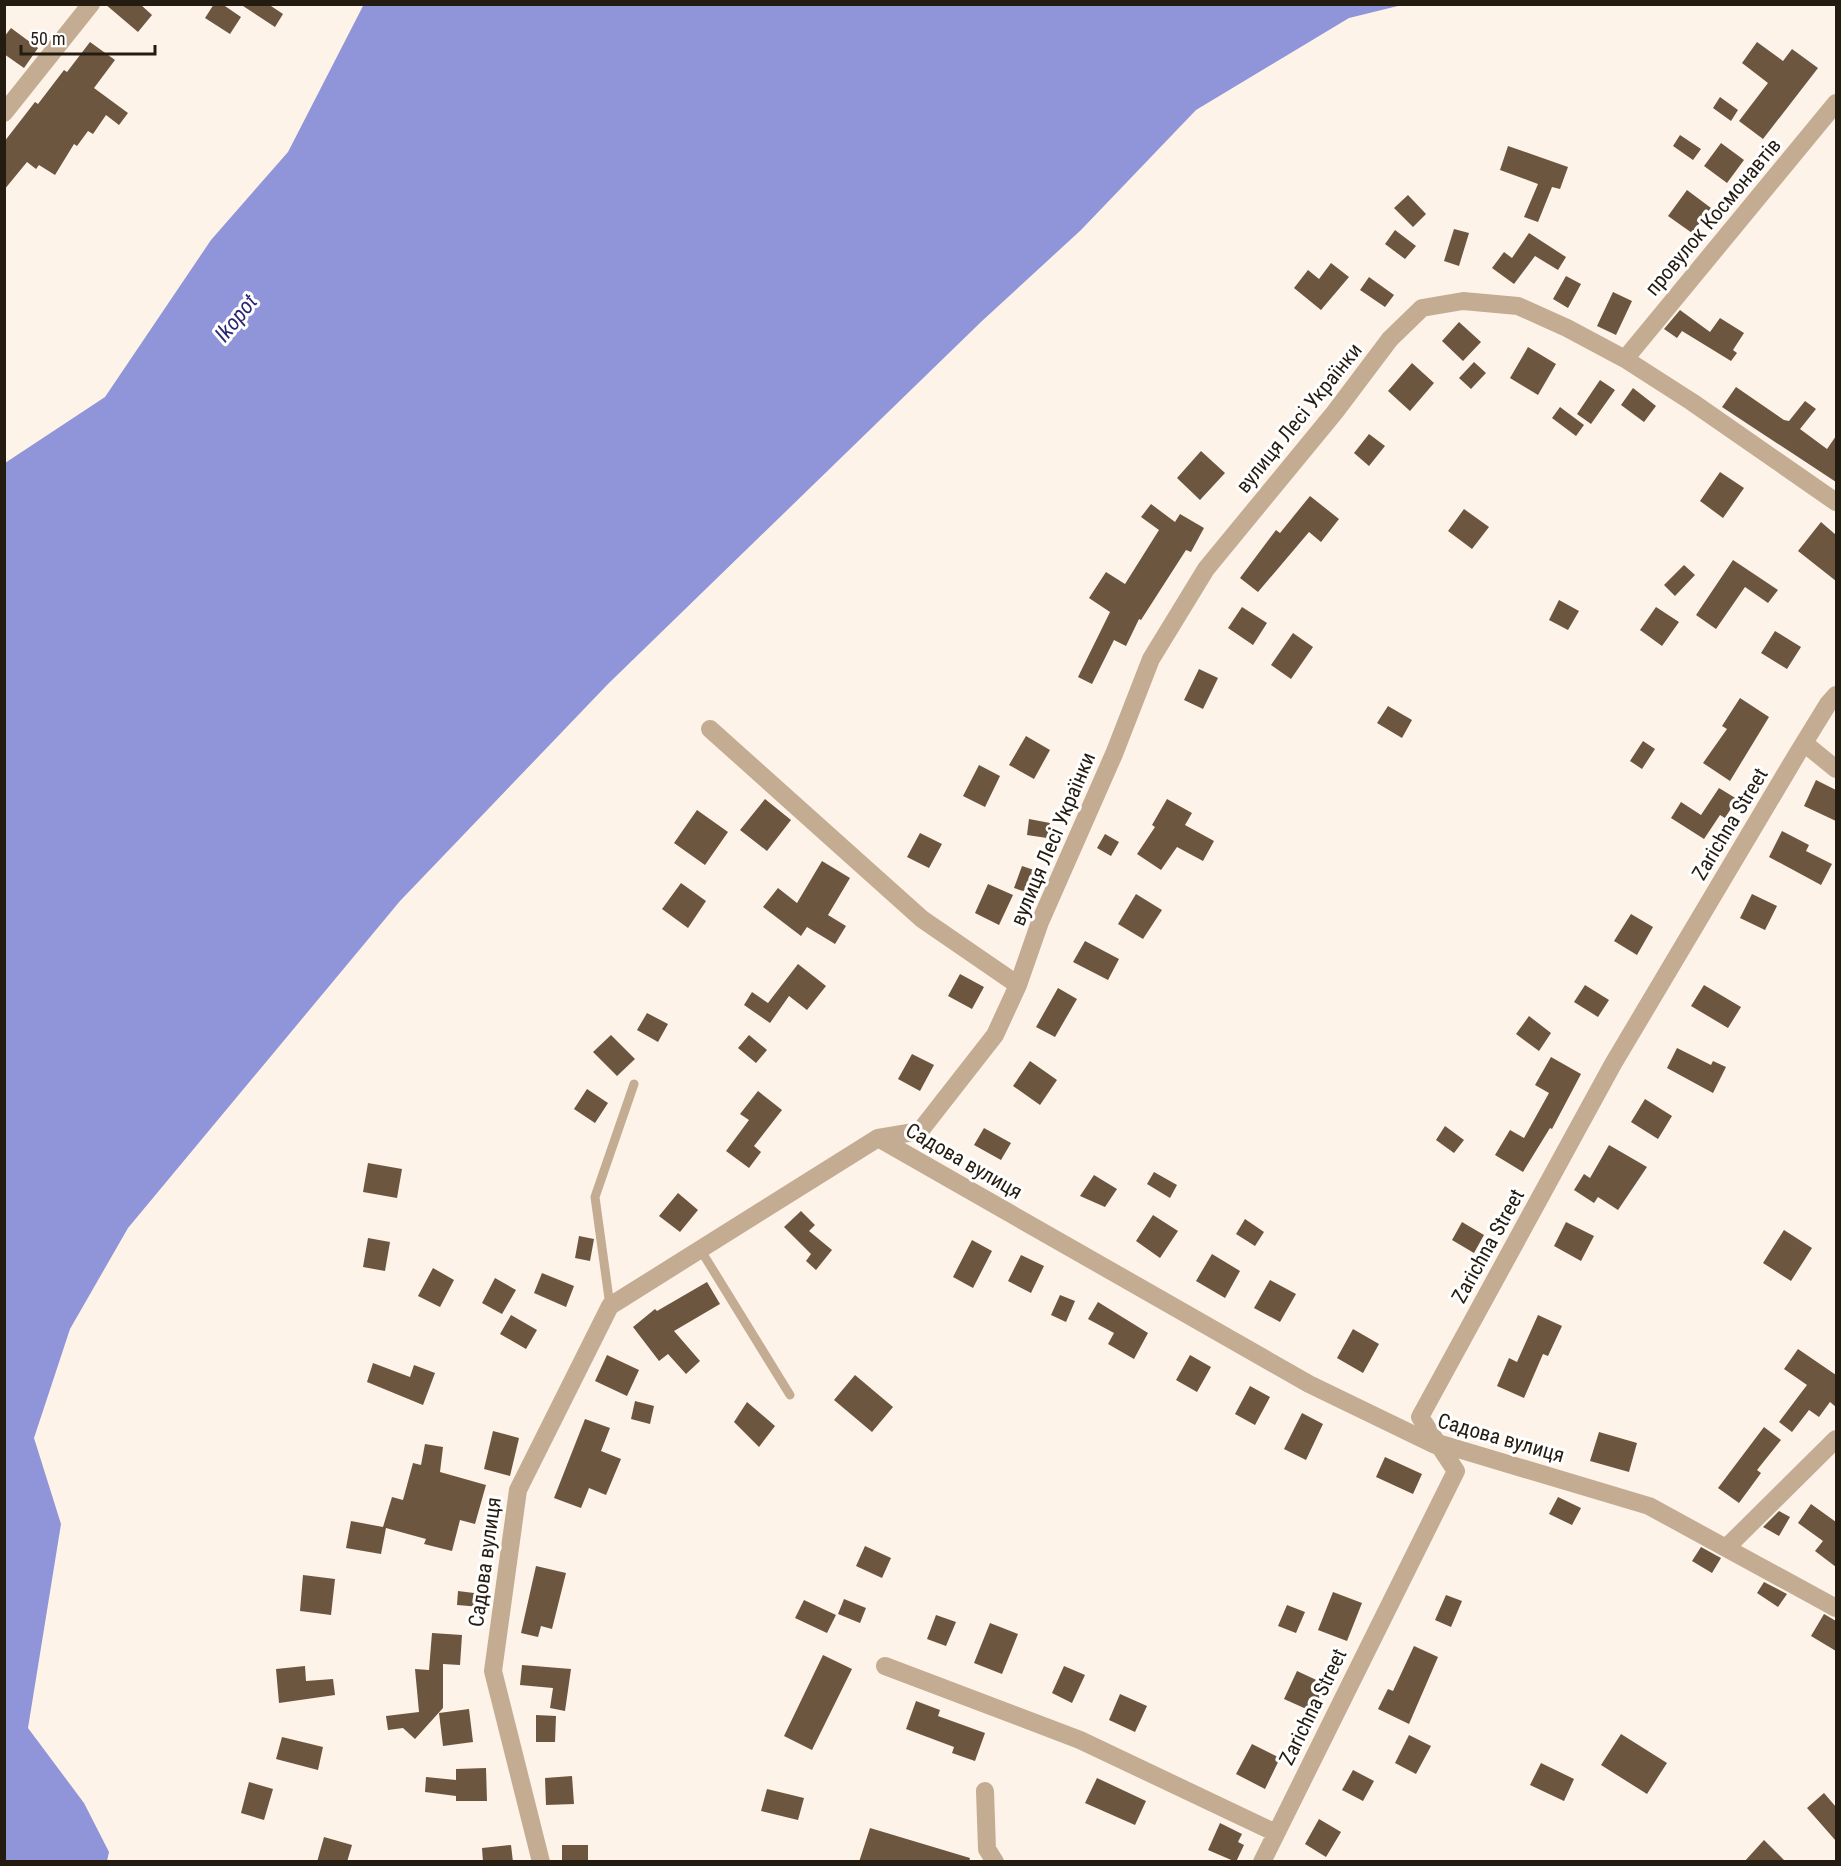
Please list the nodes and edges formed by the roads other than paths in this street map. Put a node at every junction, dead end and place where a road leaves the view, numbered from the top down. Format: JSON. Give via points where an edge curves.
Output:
{"nodes":[{"id":1,"x":91,"y":4,"type":"edge"},
{"id":2,"x":1836,"y":103,"type":"edge"},
{"id":3,"x":4,"y":113,"type":"edge"},
{"id":4,"x":1625,"y":359,"type":"junction"},
{"id":5,"x":1836,"y":502,"type":"edge"},
{"id":6,"x":1836,"y":695,"type":"edge"},
{"id":7,"x":710,"y":729,"type":"dead end"},
{"id":8,"x":1804,"y":743,"type":"junction"},
{"id":9,"x":1836,"y":769,"type":"edge"},
{"id":10,"x":1018,"y":985,"type":"junction"},
{"id":11,"x":634,"y":1084,"type":"dead end"},
{"id":12,"x":878,"y":1138,"type":"junction"},
{"id":13,"x":700,"y":1249,"type":"junction"},
{"id":14,"x":610,"y":1306,"type":"junction"},
{"id":15,"x":789,"y":1395,"type":"dead end"},
{"id":16,"x":1836,"y":1439,"type":"edge"},
{"id":17,"x":1438,"y":1443,"type":"junction"},
{"id":18,"x":1726,"y":1548,"type":"junction"},
{"id":19,"x":1836,"y":1608,"type":"edge"},
{"id":20,"x":885,"y":1666,"type":"dead end"},
{"id":21,"x":985,"y":1791,"type":"dead end"},
{"id":22,"x":1276,"y":1833,"type":"junction"},
{"id":23,"x":541,"y":1862,"type":"edge"},
{"id":24,"x":995,"y":1862,"type":"edge"},
{"id":25,"x":1262,"y":1862,"type":"edge"}],
"edges":[{"from":1,"to":3,"type":"street"},
{"from":2,"to":4,"type":"street","name":"провулок Космонавтів"},
{"from":4,"to":5,"type":"street","name":"вулиця Лесі Українки"},
{"from":4,"to":10,"type":"street","name":"вулиця Лесі Українки","via":[[1518,306],[1463,301],[1422,308],[1390,339],[1206,569],[1151,659],[1040,922]]},
{"from":6,"to":8,"type":"street","name":"Zarichna Street"},
{"from":7,"to":10,"type":"street","via":[[922,919]]},
{"from":8,"to":9,"type":"street"},
{"from":8,"to":17,"type":"street","name":"Zarichna Street","via":[[1613,1064],[1420,1417]]},
{"from":10,"to":12,"type":"street","name":"вулиця Лесі Українки","via":[[995,1035],[920,1131]]},
{"from":11,"to":14,"type":"lane","via":[[595,1197]]},
{"from":12,"to":13,"type":"street","name":"Садова вулиця"},
{"from":12,"to":17,"type":"street","name":"Садова вулиця","via":[[1309,1384],[1435,1445]]},
{"from":13,"to":14,"type":"street","name":"Садова вулиця"},
{"from":13,"to":15,"type":"lane"},
{"from":14,"to":23,"type":"street","name":"Садова вулиця","via":[[518,1490],[493,1671]]},
{"from":16,"to":18,"type":"street"},
{"from":17,"to":18,"type":"street","name":"Садова вулиця","via":[[1649,1506]]},
{"from":17,"to":22,"type":"street","name":"Zarichna Street","via":[[1456,1471]]},
{"from":18,"to":19,"type":"street","name":"Садова вулиця"},
{"from":20,"to":22,"type":"street","via":[[1080,1740]]},
{"from":21,"to":24,"type":"street","via":[[987,1849]]},
{"from":22,"to":25,"type":"street","name":"Zarichna Street"}]}
